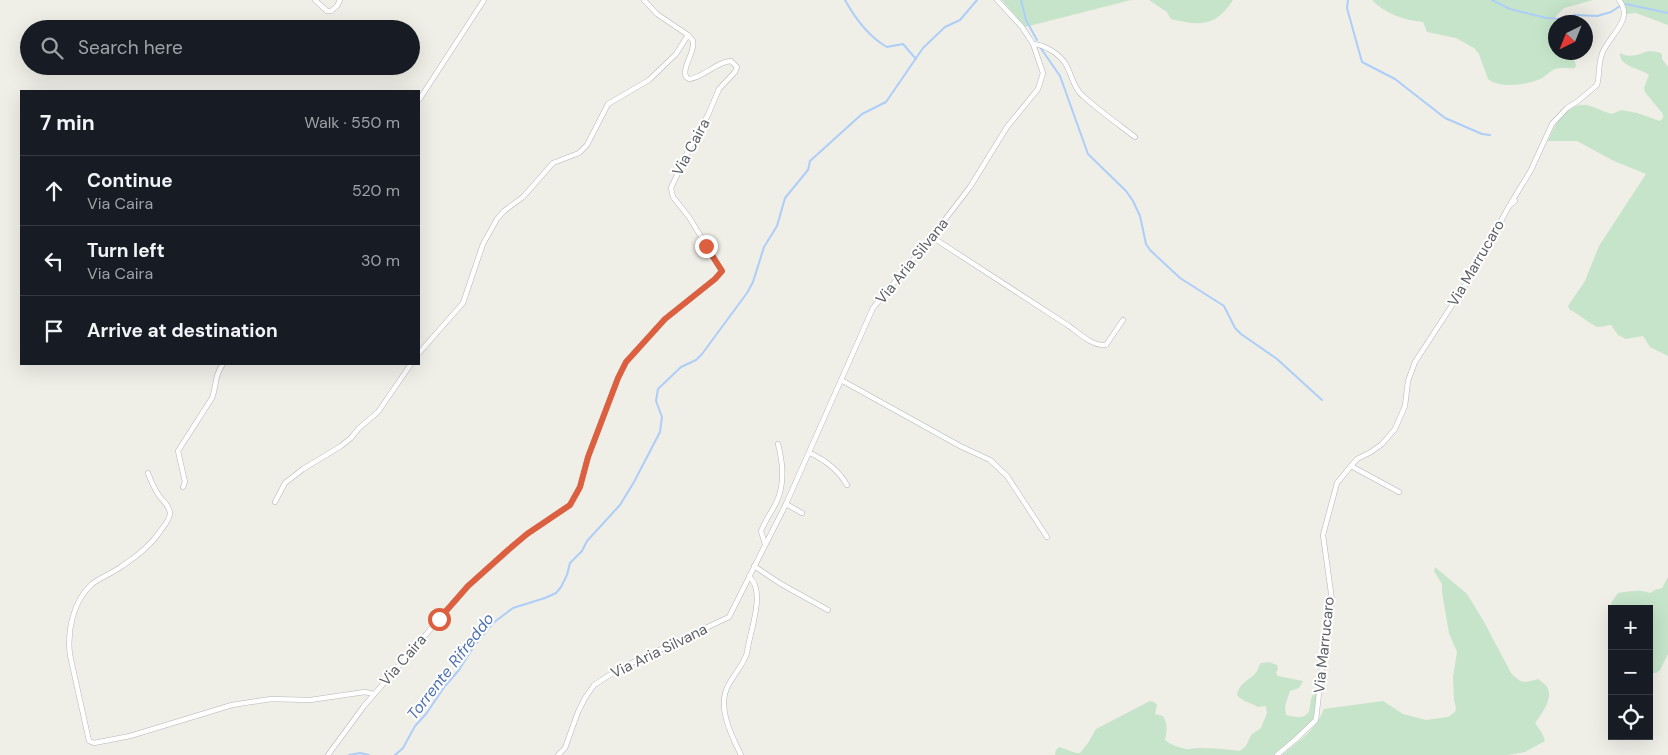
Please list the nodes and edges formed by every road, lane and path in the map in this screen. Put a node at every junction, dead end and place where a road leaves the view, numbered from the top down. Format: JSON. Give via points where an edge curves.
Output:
{"nodes":[{"id":1,"x":314,"y":0,"type":"edge"},
{"id":2,"x":340,"y":0,"type":"edge"},
{"id":3,"x":484,"y":0,"type":"edge"},
{"id":4,"x":644,"y":0,"type":"edge"},
{"id":5,"x":997,"y":0,"type":"edge"},
{"id":6,"x":1619,"y":0,"type":"edge"},
{"id":7,"x":688,"y":35,"type":"junction"},
{"id":8,"x":1033,"y":44,"type":"junction"},
{"id":9,"x":420,"y":98,"type":"edge"},
{"id":10,"x":1135,"y":137,"type":"dead end"},
{"id":11,"x":1515,"y":201,"type":"dead end"},
{"id":12,"x":1509,"y":206,"type":"junction"},
{"id":13,"x":932,"y":237,"type":"junction"},
{"id":14,"x":1124,"y":320,"type":"dead end"},
{"id":15,"x":420,"y":352,"type":"edge"},
{"id":16,"x":222,"y":365,"type":"edge"},
{"id":17,"x":410,"y":365,"type":"edge"},
{"id":18,"x":842,"y":380,"type":"junction"},
{"id":19,"x":778,"y":444,"type":"dead end"},
{"id":20,"x":810,"y":453,"type":"junction"},
{"id":21,"x":1352,"y":466,"type":"junction"},
{"id":22,"x":148,"y":473,"type":"dead end"},
{"id":23,"x":847,"y":486,"type":"dead end"},
{"id":24,"x":183,"y":487,"type":"dead end"},
{"id":25,"x":1399,"y":492,"type":"dead end"},
{"id":26,"x":275,"y":502,"type":"dead end"},
{"id":27,"x":786,"y":504,"type":"junction"},
{"id":28,"x":802,"y":514,"type":"dead end"},
{"id":29,"x":1048,"y":537,"type":"dead end"},
{"id":30,"x":765,"y":544,"type":"junction"},
{"id":31,"x":754,"y":566,"type":"junction"},
{"id":32,"x":749,"y":576,"type":"junction"},
{"id":33,"x":828,"y":610,"type":"dead end"},
{"id":34,"x":374,"y":694,"type":"junction"},
{"id":35,"x":328,"y":755,"type":"edge"},
{"id":36,"x":558,"y":755,"type":"edge"},
{"id":37,"x":741,"y":755,"type":"edge"},
{"id":38,"x":1276,"y":755,"type":"edge"}],
"edges":[{"from":1,"to":2,"type":"street","via":[[331,12]]},
{"from":3,"to":9,"type":"street"},
{"from":4,"to":7,"type":"street","via":[[657,14]]},
{"from":5,"to":8,"type":"street","name":"Via Aria Silvana"},
{"from":6,"to":12,"type":"street","name":"Via Marrucaro","via":[[1624,18],[1606,44],[1597,85],[1552,124],[1531,170]]},
{"from":7,"to":15,"type":"street","via":[[676,54],[649,80],[608,104],[583,150],[553,163],[524,197],[496,219],[483,244],[463,303]]},
{"from":7,"to":34,"type":"street","name":"Via Caira","via":[[694,45],[685,72],[689,79],[723,62],[731,61],[737,67],[719,88],[670,188],[722,271],[665,319],[626,362],[588,457],[580,487],[570,505],[527,534],[468,586]]},
{"from":8,"to":10,"type":"street","via":[[1051,50],[1065,63],[1082,95]]},
{"from":8,"to":13,"type":"street","name":"Via Aria Silvana","via":[[1043,73],[1038,89],[1007,127],[970,187]]},
{"from":11,"to":12,"type":"street","name":"Via Marrucaro"},
{"from":12,"to":21,"type":"street","name":"Via Marrucaro","via":[[1475,270],[1415,362],[1408,380],[1405,406],[1395,429],[1382,444],[1357,459]]},
{"from":13,"to":14,"type":"street","via":[[1100,346],[1106,345]]},
{"from":13,"to":18,"type":"street","name":"Via Aria Silvana","via":[[874,308]]},
{"from":16,"to":24,"type":"street","via":[[215,378],[212,398],[178,451],[186,482]]},
{"from":17,"to":26,"type":"street","via":[[378,412],[341,446],[285,483]]},
{"from":18,"to":20,"type":"street","name":"Via Aria Silvana"},
{"from":18,"to":29,"type":"street","via":[[990,460],[1008,476]]},
{"from":19,"to":30,"type":"street","name":"Via Aria Silvana","via":[[783,482],[761,531]]},
{"from":20,"to":23,"type":"street","via":[[838,473]]},
{"from":20,"to":27,"type":"street","name":"Via Aria Silvana"},
{"from":21,"to":25,"type":"street"},
{"from":21,"to":38,"type":"street","name":"Via Marrucaro","via":[[1337,483],[1323,535],[1332,600],[1316,720]]},
{"from":22,"to":34,"type":"street","name":"Via Caira","via":[[159,496],[168,506],[170,516],[157,537],[92,585],[72,618],[70,655],[89,741],[94,744],[130,736],[232,705],[271,699],[310,700],[364,692]]},
{"from":27,"to":28,"type":"street"},
{"from":27,"to":30,"type":"street","name":"Via Aria Silvana"},
{"from":30,"to":31,"type":"street","name":"Via Aria Silvana"},
{"from":31,"to":32,"type":"street","name":"Via Aria Silvana"},
{"from":31,"to":33,"type":"street"},
{"from":32,"to":36,"type":"street","name":"Via Aria Silvana","via":[[729,617],[618,669],[594,685],[578,712],[565,748]]},
{"from":32,"to":37,"type":"street","via":[[757,588],[757,602],[747,653],[724,695],[729,732]]},
{"from":34,"to":35,"type":"street","name":"Via Caira"}]}
